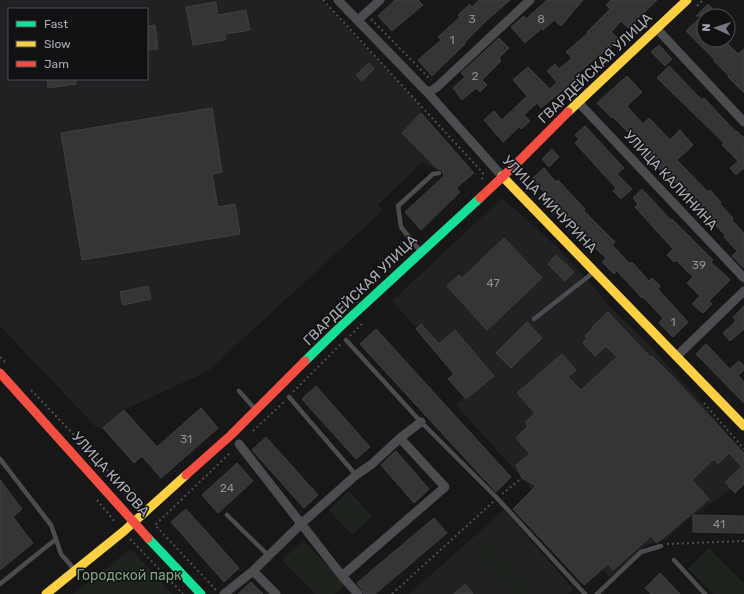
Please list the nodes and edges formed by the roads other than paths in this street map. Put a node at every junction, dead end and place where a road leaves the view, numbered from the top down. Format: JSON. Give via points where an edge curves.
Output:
{"nodes":[{"id":1,"x":338,"y":0,"type":"edge"},
{"id":2,"x":380,"y":0,"type":"edge"},
{"id":3,"x":530,"y":0,"type":"edge"},
{"id":4,"x":687,"y":0,"type":"edge"},
{"id":5,"x":358,"y":20,"type":"junction"},
{"id":6,"x":656,"y":29,"type":"junction"},
{"id":7,"x":428,"y":93,"type":"junction"},
{"id":8,"x":578,"y":102,"type":"junction"},
{"id":9,"x":744,"y":122,"type":"edge"},
{"id":10,"x":439,"y":173,"type":"dead end"},
{"id":11,"x":502,"y":176,"type":"junction"},
{"id":12,"x":420,"y":251,"type":"junction"},
{"id":13,"x":595,"y":271,"type":"junction"},
{"id":14,"x":744,"y":278,"type":"edge"},
{"id":15,"x":744,"y":291,"type":"edge"},
{"id":16,"x":534,"y":319,"type":"dead end"},
{"id":17,"x":346,"y":340,"type":"road end"},
{"id":18,"x":677,"y":356,"type":"junction"},
{"id":19,"x":0,"y":373,"type":"edge"},
{"id":20,"x":238,"y":391,"type":"dead end"},
{"id":21,"x":290,"y":396,"type":"road end"},
{"id":22,"x":256,"y":410,"type":"junction"},
{"id":23,"x":421,"y":422,"type":"junction"},
{"id":24,"x":744,"y":426,"type":"edge"},
{"id":25,"x":400,"y":438,"type":"junction"},
{"id":26,"x":238,"y":444,"type":"road end"},
{"id":27,"x":0,"y":459,"type":"edge"},
{"id":28,"x":356,"y":475,"type":"junction"},
{"id":29,"x":227,"y":515,"type":"dead end"},
{"id":30,"x":134,"y":522,"type":"junction"},
{"id":31,"x":301,"y":524,"type":"junction"},
{"id":32,"x":56,"y":539,"type":"junction"},
{"id":33,"x":661,"y":546,"type":"road end"},
{"id":34,"x":269,"y":556,"type":"junction"},
{"id":35,"x":674,"y":560,"type":"dead end"},
{"id":36,"x":75,"y":570,"type":"junction"},
{"id":37,"x":253,"y":571,"type":"junction"},
{"id":38,"x":342,"y":576,"type":"junction"},
{"id":39,"x":0,"y":584,"type":"edge"},
{"id":40,"x":46,"y":594,"type":"edge"},
{"id":41,"x":201,"y":594,"type":"edge"},
{"id":42,"x":224,"y":594,"type":"edge"},
{"id":43,"x":276,"y":594,"type":"edge"},
{"id":44,"x":358,"y":594,"type":"edge"},
{"id":45,"x":585,"y":594,"type":"edge"},
{"id":46,"x":597,"y":594,"type":"edge"},
{"id":47,"x":705,"y":594,"type":"edge"}],
"edges":[{"from":1,"to":5,"type":"street","name":"УЛИЦА МИЧУРИНА"},
{"from":2,"to":5,"type":"street"},
{"from":3,"to":7,"type":"street"},
{"from":4,"to":6,"type":"street","name":"ГВАРДЕЙСКАЯ УЛИЦА"},
{"from":5,"to":7,"type":"street","name":"УЛИЦА МИЧУРИНА"},
{"from":6,"to":8,"type":"street","name":"ГВАРДЕЙСКАЯ УЛИЦА"},
{"from":6,"to":9,"type":"street"},
{"from":7,"to":11,"type":"street","name":"УЛИЦА МИЧУРИНА"},
{"from":8,"to":11,"type":"street","name":"ГВАРДЕЙСКАЯ УЛИЦА"},
{"from":8,"to":14,"type":"street","name":"УЛИЦА КАЛИНИНА"},
{"from":10,"to":12,"type":"lane","via":[[433,174],[398,206],[401,227]]},
{"from":11,"to":12,"type":"street","name":"ГВАРДЕЙСКАЯ УЛИЦА"},
{"from":11,"to":13,"type":"street","name":"УЛИЦА МИЧУРИНА"},
{"from":12,"to":22,"type":"street","name":"ГВАРДЕЙСКАЯ УЛИЦА"},
{"from":13,"to":16,"type":"lane"},
{"from":13,"to":18,"type":"street","name":"УЛИЦА МИЧУРИНА"},
{"from":15,"to":18,"type":"street"},
{"from":17,"to":23,"type":"lane"},
{"from":18,"to":24,"type":"street","name":"УЛИЦА МИЧУРИНА"},
{"from":19,"to":30,"type":"street","name":"УЛИЦА КИРОВА"},
{"from":20,"to":22,"type":"lane"},
{"from":21,"to":28,"type":"lane"},
{"from":22,"to":30,"type":"street","name":"ГВАРДЕЙСКАЯ УЛИЦА"},
{"from":23,"to":25,"type":"street"},
{"from":23,"to":45,"type":"lane","via":[[497,498]]},
{"from":25,"to":28,"type":"street"},
{"from":25,"to":38,"type":"street","via":[[445,487]]},
{"from":26,"to":31,"type":"street"},
{"from":27,"to":32,"type":"lane","via":[[50,525]]},
{"from":28,"to":31,"type":"street"},
{"from":29,"to":34,"type":"lane"},
{"from":30,"to":36,"type":"street","name":"ГВАРДЕЙСКАЯ УЛИЦА"},
{"from":30,"to":41,"type":"street","name":"УЛИЦА КИРОВА"},
{"from":31,"to":34,"type":"street"},
{"from":31,"to":38,"type":"street"},
{"from":32,"to":36,"type":"lane","via":[[61,554]]},
{"from":32,"to":39,"type":"lane"},
{"from":33,"to":46,"type":"lane","via":[[641,552]]},
{"from":34,"to":37,"type":"street"},
{"from":35,"to":47,"type":"lane"},
{"from":36,"to":40,"type":"street","name":"ГВАРДЕЙСКАЯ УЛИЦА"},
{"from":37,"to":42,"type":"street"},
{"from":37,"to":43,"type":"street"},
{"from":38,"to":44,"type":"street"}]}
